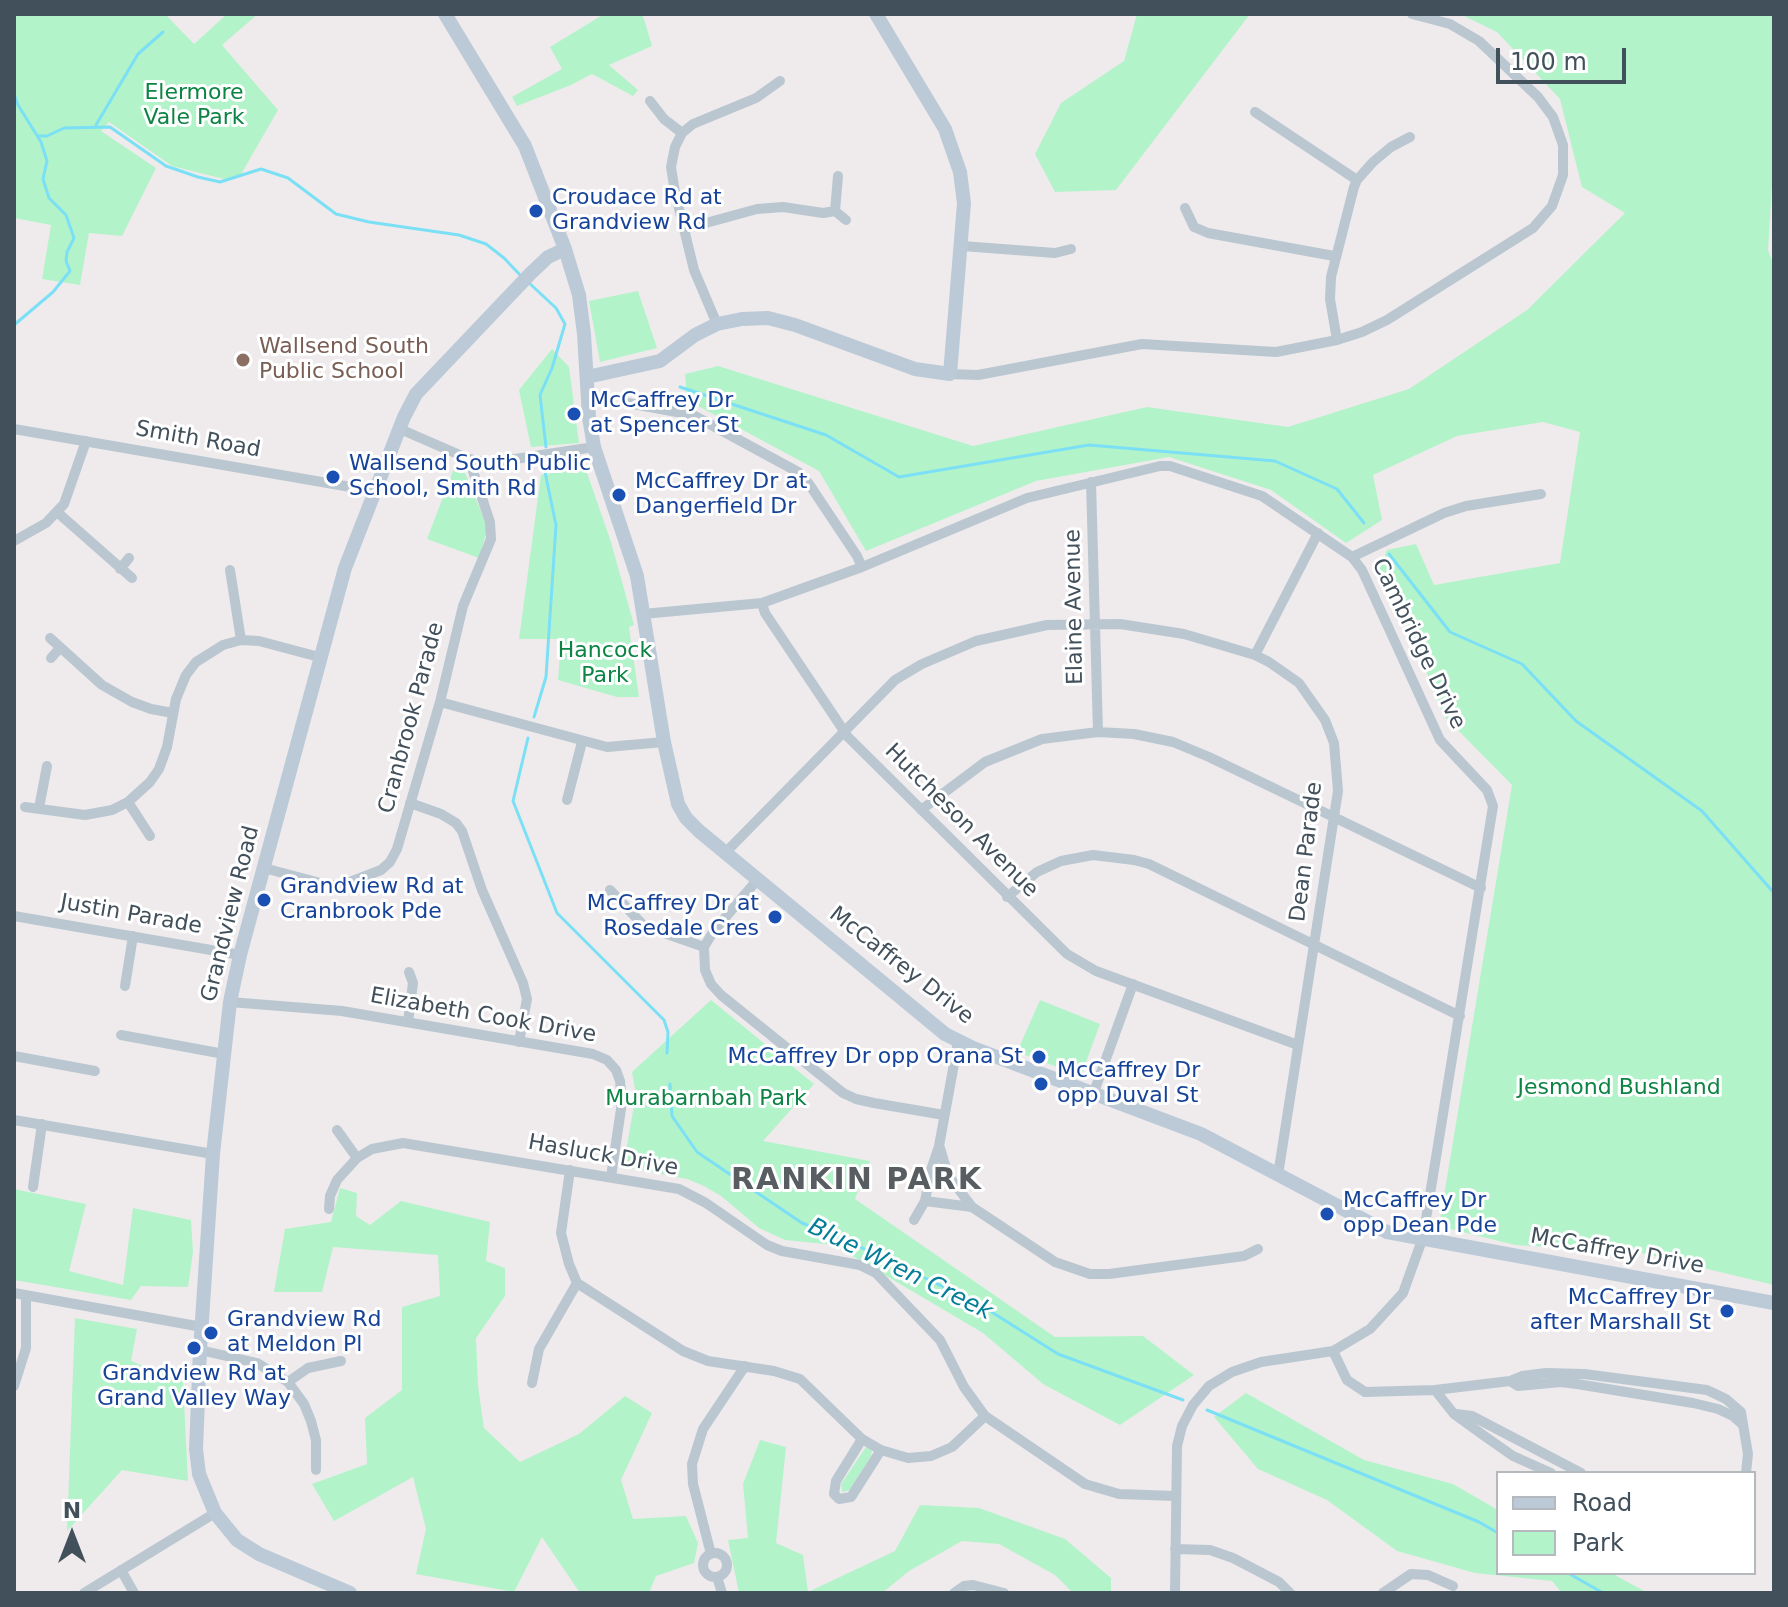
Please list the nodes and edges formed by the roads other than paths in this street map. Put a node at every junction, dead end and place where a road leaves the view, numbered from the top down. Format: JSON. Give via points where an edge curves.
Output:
{"nodes":[{"id":1,"x":445,"y":14,"type":"edge"},
{"id":2,"x":876,"y":14,"type":"edge"},
{"id":3,"x":1412,"y":14,"type":"edge"},
{"id":4,"x":780,"y":81,"type":"dead end"},
{"id":5,"x":650,"y":101,"type":"dead end"},
{"id":6,"x":1255,"y":112,"type":"dead end"},
{"id":7,"x":682,"y":133,"type":"junction"},
{"id":8,"x":1410,"y":137,"type":"dead end"},
{"id":9,"x":838,"y":176,"type":"dead end"},
{"id":10,"x":1357,"y":180,"type":"junction"},
{"id":11,"x":1185,"y":208,"type":"dead end"},
{"id":12,"x":835,"y":211,"type":"junction"},
{"id":13,"x":846,"y":220,"type":"dead end"},
{"id":14,"x":684,"y":229,"type":"junction"},
{"id":15,"x":962,"y":246,"type":"junction"},
{"id":16,"x":565,"y":249,"type":"junction"},
{"id":17,"x":1071,"y":249,"type":"dead end"},
{"id":18,"x":1334,"y":256,"type":"junction"},
{"id":19,"x":717,"y":324,"type":"junction"},
{"id":20,"x":1337,"y":340,"type":"junction"},
{"id":21,"x":950,"y":374,"type":"junction"},
{"id":22,"x":587,"y":377,"type":"junction"},
{"id":23,"x":628,"y":403,"type":"dead end"},
{"id":24,"x":14,"y":429,"type":"edge"},
{"id":25,"x":400,"y":429,"type":"junction"},
{"id":26,"x":86,"y":441,"type":"junction"},
{"id":27,"x":594,"y":447,"type":"junction"},
{"id":28,"x":469,"y":459,"type":"junction"},
{"id":29,"x":1091,"y":482,"type":"junction"},
{"id":30,"x":374,"y":491,"type":"junction"},
{"id":31,"x":1541,"y":494,"type":"dead end"},
{"id":32,"x":57,"y":512,"type":"junction"},
{"id":33,"x":1318,"y":533,"type":"junction"},
{"id":34,"x":14,"y":541,"type":"edge"},
{"id":35,"x":1352,"y":557,"type":"junction"},
{"id":36,"x":129,"y":558,"type":"dead end"},
{"id":37,"x":862,"y":567,"type":"junction"},
{"id":38,"x":120,"y":569,"type":"junction"},
{"id":39,"x":230,"y":570,"type":"dead end"},
{"id":40,"x":132,"y":578,"type":"dead end"},
{"id":41,"x":762,"y":603,"type":"junction"},
{"id":42,"x":643,"y":614,"type":"junction"},
{"id":43,"x":1096,"y":623,"type":"junction"},
{"id":44,"x":50,"y":638,"type":"dead end"},
{"id":45,"x":241,"y":640,"type":"junction"},
{"id":46,"x":60,"y":648,"type":"junction"},
{"id":47,"x":1255,"y":655,"type":"junction"},
{"id":48,"x":319,"y":657,"type":"junction"},
{"id":49,"x":51,"y":658,"type":"dead end"},
{"id":50,"x":440,"y":702,"type":"junction"},
{"id":51,"x":173,"y":713,"type":"junction"},
{"id":52,"x":843,"y":731,"type":"junction"},
{"id":53,"x":1098,"y":732,"type":"junction"},
{"id":54,"x":582,"y":742,"type":"junction"},
{"id":55,"x":664,"y":742,"type":"junction"},
{"id":56,"x":47,"y":766,"type":"dead end"},
{"id":57,"x":567,"y":800,"type":"dead end"},
{"id":58,"x":128,"y":802,"type":"junction"},
{"id":59,"x":410,"y":803,"type":"junction"},
{"id":60,"x":25,"y":807,"type":"dead end"},
{"id":61,"x":39,"y":808,"type":"junction"},
{"id":62,"x":921,"y":810,"type":"junction"},
{"id":63,"x":1335,"y":819,"type":"junction"},
{"id":64,"x":150,"y":836,"type":"dead end"},
{"id":65,"x":725,"y":853,"type":"junction"},
{"id":66,"x":264,"y":868,"type":"junction"},
{"id":67,"x":758,"y":879,"type":"junction"},
{"id":68,"x":1481,"y":888,"type":"junction"},
{"id":69,"x":610,"y":890,"type":"dead end"},
{"id":70,"x":1007,"y":897,"type":"junction"},
{"id":71,"x":14,"y":916,"type":"edge"},
{"id":72,"x":133,"y":936,"type":"junction"},
{"id":73,"x":1314,"y":946,"type":"junction"},
{"id":74,"x":704,"y":947,"type":"junction"},
{"id":75,"x":240,"y":955,"type":"junction"},
{"id":76,"x":409,"y":972,"type":"dead end"},
{"id":77,"x":1133,"y":984,"type":"junction"},
{"id":78,"x":125,"y":986,"type":"dead end"},
{"id":79,"x":230,"y":1002,"type":"junction"},
{"id":80,"x":1460,"y":1016,"type":"junction"},
{"id":81,"x":408,"y":1022,"type":"junction"},
{"id":82,"x":121,"y":1035,"type":"dead end"},
{"id":83,"x":519,"y":1042,"type":"junction"},
{"id":84,"x":958,"y":1042,"type":"junction"},
{"id":85,"x":1298,"y":1045,"type":"junction"},
{"id":86,"x":224,"y":1054,"type":"junction"},
{"id":87,"x":14,"y":1056,"type":"edge"},
{"id":88,"x":95,"y":1071,"type":"dead end"},
{"id":89,"x":1094,"y":1092,"type":"junction"},
{"id":90,"x":944,"y":1115,"type":"junction"},
{"id":91,"x":14,"y":1120,"type":"edge"},
{"id":92,"x":42,"y":1124,"type":"junction"},
{"id":93,"x":337,"y":1130,"type":"dead end"},
{"id":94,"x":939,"y":1146,"type":"junction"},
{"id":95,"x":213,"y":1154,"type":"junction"},
{"id":96,"x":357,"y":1158,"type":"junction"},
{"id":97,"x":570,"y":1170,"type":"junction"},
{"id":98,"x":1278,"y":1175,"type":"junction"},
{"id":99,"x":611,"y":1177,"type":"junction"},
{"id":100,"x":33,"y":1187,"type":"dead end"},
{"id":101,"x":925,"y":1201,"type":"junction"},
{"id":102,"x":972,"y":1207,"type":"junction"},
{"id":103,"x":329,"y":1209,"type":"dead end"},
{"id":104,"x":1426,"y":1219,"type":"dead end"},
{"id":105,"x":914,"y":1220,"type":"dead end"},
{"id":106,"x":1422,"y":1240,"type":"junction"},
{"id":107,"x":1258,"y":1249,"type":"dead end"},
{"id":108,"x":577,"y":1283,"type":"junction"},
{"id":109,"x":14,"y":1293,"type":"edge"},
{"id":110,"x":26,"y":1295,"type":"junction"},
{"id":111,"x":1774,"y":1303,"type":"edge"},
{"id":112,"x":202,"y":1327,"type":"junction"},
{"id":113,"x":200,"y":1350,"type":"junction"},
{"id":114,"x":1333,"y":1351,"type":"junction"},
{"id":115,"x":341,"y":1361,"type":"dead end"},
{"id":116,"x":745,"y":1366,"type":"junction"},
{"id":117,"x":288,"y":1382,"type":"junction"},
{"id":118,"x":532,"y":1383,"type":"dead end"},
{"id":119,"x":14,"y":1386,"type":"edge"},
{"id":120,"x":1435,"y":1390,"type":"junction"},
{"id":121,"x":1454,"y":1414,"type":"junction"},
{"id":122,"x":985,"y":1416,"type":"junction"},
{"id":123,"x":862,"y":1439,"type":"junction"},
{"id":124,"x":881,"y":1450,"type":"junction"},
{"id":125,"x":316,"y":1470,"type":"dead end"},
{"id":126,"x":1547,"y":1471,"type":"edge"},
{"id":127,"x":1577,"y":1471,"type":"edge"},
{"id":128,"x":1746,"y":1471,"type":"edge"},
{"id":129,"x":1175,"y":1496,"type":"junction"},
{"id":130,"x":215,"y":1513,"type":"junction"},
{"id":131,"x":1175,"y":1549,"type":"junction"},
{"id":132,"x":711,"y":1554,"type":"junction"},
{"id":133,"x":121,"y":1570,"type":"junction"},
{"id":134,"x":717,"y":1577,"type":"junction"},
{"id":135,"x":1453,"y":1586,"type":"dead end"},
{"id":136,"x":84,"y":1593,"type":"edge"},
{"id":137,"x":134,"y":1593,"type":"edge"},
{"id":138,"x":350,"y":1593,"type":"edge"},
{"id":139,"x":722,"y":1593,"type":"edge"},
{"id":140,"x":954,"y":1593,"type":"edge"},
{"id":141,"x":1004,"y":1593,"type":"edge"},
{"id":142,"x":1175,"y":1593,"type":"edge"},
{"id":143,"x":1290,"y":1593,"type":"edge"},
{"id":144,"x":1383,"y":1593,"type":"edge"}],
"edges":[{"from":1,"to":16,"type":"street","name":"McCaffrey Drive","via":[[525,146]]},
{"from":2,"to":15,"type":"street","via":[[955,150],[964,203]]},
{"from":3,"to":20,"type":"street","via":[[1472,36],[1546,106],[1563,145],[1560,187],[1546,214],[1524,235],[1387,320]]},
{"from":4,"to":7,"type":"street"},
{"from":5,"to":7,"type":"street"},
{"from":6,"to":10,"type":"street"},
{"from":7,"to":14,"type":"street","via":[[671,167]]},
{"from":8,"to":10,"type":"street","via":[[1391,147]]},
{"from":9,"to":12,"type":"street"},
{"from":10,"to":18,"type":"street"},
{"from":11,"to":18,"type":"street","via":[[1194,227],[1208,233]]},
{"from":12,"to":13,"type":"street"},
{"from":12,"to":14,"type":"street","via":[[757,209]]},
{"from":14,"to":19,"type":"street","via":[[694,270]]},
{"from":15,"to":17,"type":"street","via":[[1055,253]]},
{"from":15,"to":21,"type":"street"},
{"from":16,"to":22,"type":"street","name":"McCaffrey Drive","via":[[579,295]]},
{"from":16,"to":25,"type":"street","name":"Grandview Road","via":[[531,273],[416,394]]},
{"from":18,"to":20,"type":"street","via":[[1330,299]]},
{"from":19,"to":21,"type":"street","via":[[768,318],[915,369]]},
{"from":19,"to":22,"type":"street","via":[[660,361]]},
{"from":20,"to":21,"type":"street","via":[[1276,352],[1142,344],[978,375]]},
{"from":22,"to":27,"type":"street","name":"McCaffrey Drive"},
{"from":23,"to":37,"type":"street","via":[[686,412],[798,472]]},
{"from":24,"to":26,"type":"street","name":"Smith Road"},
{"from":25,"to":28,"type":"street"},
{"from":25,"to":30,"type":"street","name":"Grandview Road"},
{"from":26,"to":30,"type":"street","name":"Smith Road"},
{"from":26,"to":32,"type":"street","via":[[69,494]]},
{"from":27,"to":28,"type":"street","via":[[509,462]]},
{"from":27,"to":42,"type":"street","name":"McCaffrey Drive","via":[[637,576]]},
{"from":28,"to":50,"type":"street","name":"Cranbrook Parade","via":[[491,539],[463,606]]},
{"from":29,"to":33,"type":"street","name":"Cambridge Drive","via":[[1170,466],[1262,496]]},
{"from":29,"to":37,"type":"street","name":"Cambridge Drive","via":[[1027,498]]},
{"from":29,"to":43,"type":"street","name":"Elaine Avenue"},
{"from":30,"to":48,"type":"street","name":"Grandview Road"},
{"from":31,"to":35,"type":"street","via":[[1444,513]]},
{"from":32,"to":34,"type":"street"},
{"from":32,"to":38,"type":"street"},
{"from":33,"to":35,"type":"street","name":"Cambridge Drive"},
{"from":33,"to":47,"type":"street"},
{"from":35,"to":68,"type":"street","name":"Cambridge Drive","via":[[1440,740],[1492,798]]},
{"from":36,"to":38,"type":"street"},
{"from":37,"to":41,"type":"street","name":"Cambridge Drive"},
{"from":38,"to":40,"type":"street"},
{"from":39,"to":45,"type":"street"},
{"from":41,"to":42,"type":"street"},
{"from":41,"to":52,"type":"street","name":"Hutcheson Avenue"},
{"from":42,"to":55,"type":"street","name":"McCaffrey Drive"},
{"from":43,"to":47,"type":"street","name":"Dean Parade","via":[[1158,629]]},
{"from":43,"to":52,"type":"street","name":"Dean Parade","via":[[1047,625],[954,649],[895,680]]},
{"from":43,"to":53,"type":"street","name":"Elaine Avenue"},
{"from":44,"to":46,"type":"street"},
{"from":45,"to":48,"type":"street"},
{"from":45,"to":51,"type":"street","via":[[196,662],[180,685]]},
{"from":46,"to":49,"type":"street"},
{"from":46,"to":51,"type":"street","via":[[119,696]]},
{"from":47,"to":63,"type":"street","name":"Dean Parade","via":[[1299,683],[1325,720],[1337,760]]},
{"from":48,"to":66,"type":"street","name":"Grandview Road"},
{"from":50,"to":54,"type":"street"},
{"from":50,"to":59,"type":"street","name":"Cranbrook Parade"},
{"from":51,"to":58,"type":"street","via":[[159,769]]},
{"from":52,"to":62,"type":"street","name":"Hutcheson Avenue"},
{"from":52,"to":65,"type":"street","name":"Dean Parade"},
{"from":53,"to":62,"type":"street","via":[[1042,739],[1004,753]]},
{"from":53,"to":63,"type":"street","via":[[1183,745]]},
{"from":54,"to":55,"type":"street","via":[[614,748]]},
{"from":54,"to":57,"type":"street"},
{"from":55,"to":65,"type":"street","name":"McCaffrey Drive","via":[[678,804]]},
{"from":56,"to":61,"type":"street"},
{"from":58,"to":61,"type":"street","via":[[85,815]]},
{"from":58,"to":64,"type":"street"},
{"from":59,"to":66,"type":"street","name":"Cranbrook Parade","via":[[390,862],[362,879],[328,885]]},
{"from":59,"to":83,"type":"street","via":[[441,814],[462,831],[523,983],[527,999]]},
{"from":60,"to":61,"type":"street"},
{"from":62,"to":70,"type":"street","name":"Hutcheson Avenue"},
{"from":63,"to":68,"type":"street"},
{"from":63,"to":73,"type":"street","name":"Dean Parade"},
{"from":65,"to":67,"type":"street","name":"McCaffrey Drive"},
{"from":66,"to":75,"type":"street","name":"Grandview Road"},
{"from":67,"to":74,"type":"street"},
{"from":67,"to":84,"type":"street","name":"McCaffrey Drive"},
{"from":68,"to":80,"type":"street","name":"Cambridge Drive"},
{"from":69,"to":74,"type":"street","via":[[644,926]]},
{"from":70,"to":73,"type":"street","via":[[1037,872],[1061,861],[1119,857],[1149,864]]},
{"from":70,"to":77,"type":"street","name":"Hutcheson Avenue","via":[[1080,964]]},
{"from":71,"to":72,"type":"street","name":"Justin Parade"},
{"from":72,"to":75,"type":"street","name":"Justin Parade"},
{"from":72,"to":78,"type":"street"},
{"from":73,"to":80,"type":"street"},
{"from":73,"to":85,"type":"street","name":"Dean Parade"},
{"from":74,"to":90,"type":"street","via":[[705,970],[721,995],[843,1093]]},
{"from":75,"to":79,"type":"street","name":"Grandview Road"},
{"from":76,"to":81,"type":"street","via":[[413,983]]},
{"from":77,"to":85,"type":"street","name":"Hutcheson Avenue"},
{"from":77,"to":89,"type":"street"},
{"from":79,"to":81,"type":"street","name":"Elizabeth Cook Drive"},
{"from":79,"to":86,"type":"street","name":"Grandview Road"},
{"from":80,"to":104,"type":"street","name":"Cambridge Drive"},
{"from":81,"to":83,"type":"street","name":"Elizabeth Cook Drive"},
{"from":82,"to":86,"type":"street"},
{"from":83,"to":99,"type":"street","name":"Elizabeth Cook Drive","via":[[593,1054],[616,1070],[622,1102]]},
{"from":84,"to":89,"type":"street","name":"McCaffrey Drive"},
{"from":84,"to":90,"type":"street"},
{"from":85,"to":98,"type":"street","name":"Dean Parade"},
{"from":86,"to":95,"type":"street","name":"Grandview Road"},
{"from":87,"to":88,"type":"street"},
{"from":89,"to":98,"type":"street","name":"McCaffrey Drive","via":[[1201,1134]]},
{"from":90,"to":94,"type":"street"},
{"from":91,"to":92,"type":"street"},
{"from":92,"to":95,"type":"street"},
{"from":92,"to":100,"type":"street"},
{"from":93,"to":96,"type":"street"},
{"from":94,"to":101,"type":"street"},
{"from":94,"to":102,"type":"street","via":[[948,1175]]},
{"from":95,"to":112,"type":"street","name":"Grandview Road"},
{"from":96,"to":97,"type":"street","name":"Hasluck Drive","via":[[403,1143]]},
{"from":96,"to":103,"type":"street","via":[[337,1180]]},
{"from":97,"to":99,"type":"street","name":"Hasluck Drive"},
{"from":97,"to":108,"type":"street","via":[[561,1233]]},
{"from":98,"to":106,"type":"street","name":"McCaffrey Drive","via":[[1374,1226]]},
{"from":99,"to":122,"type":"street","name":"Hasluck Drive","via":[[690,1193],[782,1251],[860,1265],[876,1273],[940,1340]]},
{"from":101,"to":102,"type":"street"},
{"from":101,"to":105,"type":"street"},
{"from":102,"to":107,"type":"street","via":[[1055,1262],[1090,1274],[1244,1256]]},
{"from":106,"to":111,"type":"street","name":"McCaffrey Drive"},
{"from":106,"to":114,"type":"street","via":[[1397,1301],[1370,1329]]},
{"from":108,"to":116,"type":"street","via":[[683,1351]]},
{"from":108,"to":118,"type":"street","via":[[539,1349]]},
{"from":109,"to":110,"type":"street"},
{"from":110,"to":112,"type":"street"},
{"from":110,"to":119,"type":"street","via":[[26,1348]]},
{"from":112,"to":113,"type":"street","name":"Grandview Road"},
{"from":113,"to":117,"type":"street","via":[[257,1363]]},
{"from":113,"to":130,"type":"street","name":"Grandview Road","via":[[197,1462]]},
{"from":114,"to":120,"type":"street","via":[[1347,1380],[1359,1391]]},
{"from":114,"to":129,"type":"street","via":[[1246,1366],[1209,1386],[1179,1436]]},
{"from":115,"to":117,"type":"street","via":[[308,1368]]},
{"from":116,"to":123,"type":"street","via":[[800,1379]]},
{"from":116,"to":132,"type":"street","via":[[703,1429],[692,1464]]},
{"from":117,"to":125,"type":"street","via":[[311,1421]]},
{"from":120,"to":121,"type":"street"},
{"from":120,"to":128,"type":"street","via":[[1546,1373],[1707,1390],[1741,1412]]},
{"from":121,"to":126,"type":"street","via":[[1513,1456]]},
{"from":121,"to":127,"type":"street","via":[[1472,1416]]},
{"from":122,"to":124,"type":"street","via":[[952,1447],[931,1456],[908,1458]]},
{"from":122,"to":129,"type":"street","name":"Hasluck Drive","via":[[1085,1484],[1119,1494]]},
{"from":123,"to":124,"type":"street"},
{"from":123,"to":124,"type":"street","via":[[836,1481],[834,1494],[839,1499],[851,1497]]},
{"from":129,"to":131,"type":"street"},
{"from":130,"to":133,"type":"street"},
{"from":130,"to":138,"type":"street","name":"Grandview Road","via":[[246,1547]]},
{"from":131,"to":142,"type":"street"},
{"from":131,"to":143,"type":"street","via":[[1210,1550],[1233,1558]]},
{"from":132,"to":134,"type":"street","via":[[704,1570]]},
{"from":132,"to":134,"type":"street","via":[[726,1562]]},
{"from":133,"to":136,"type":"street"},
{"from":133,"to":137,"type":"street"},
{"from":134,"to":139,"type":"street"},
{"from":135,"to":144,"type":"street","via":[[1411,1574]]},
{"from":140,"to":141,"type":"street","via":[[973,1585]]}]}
